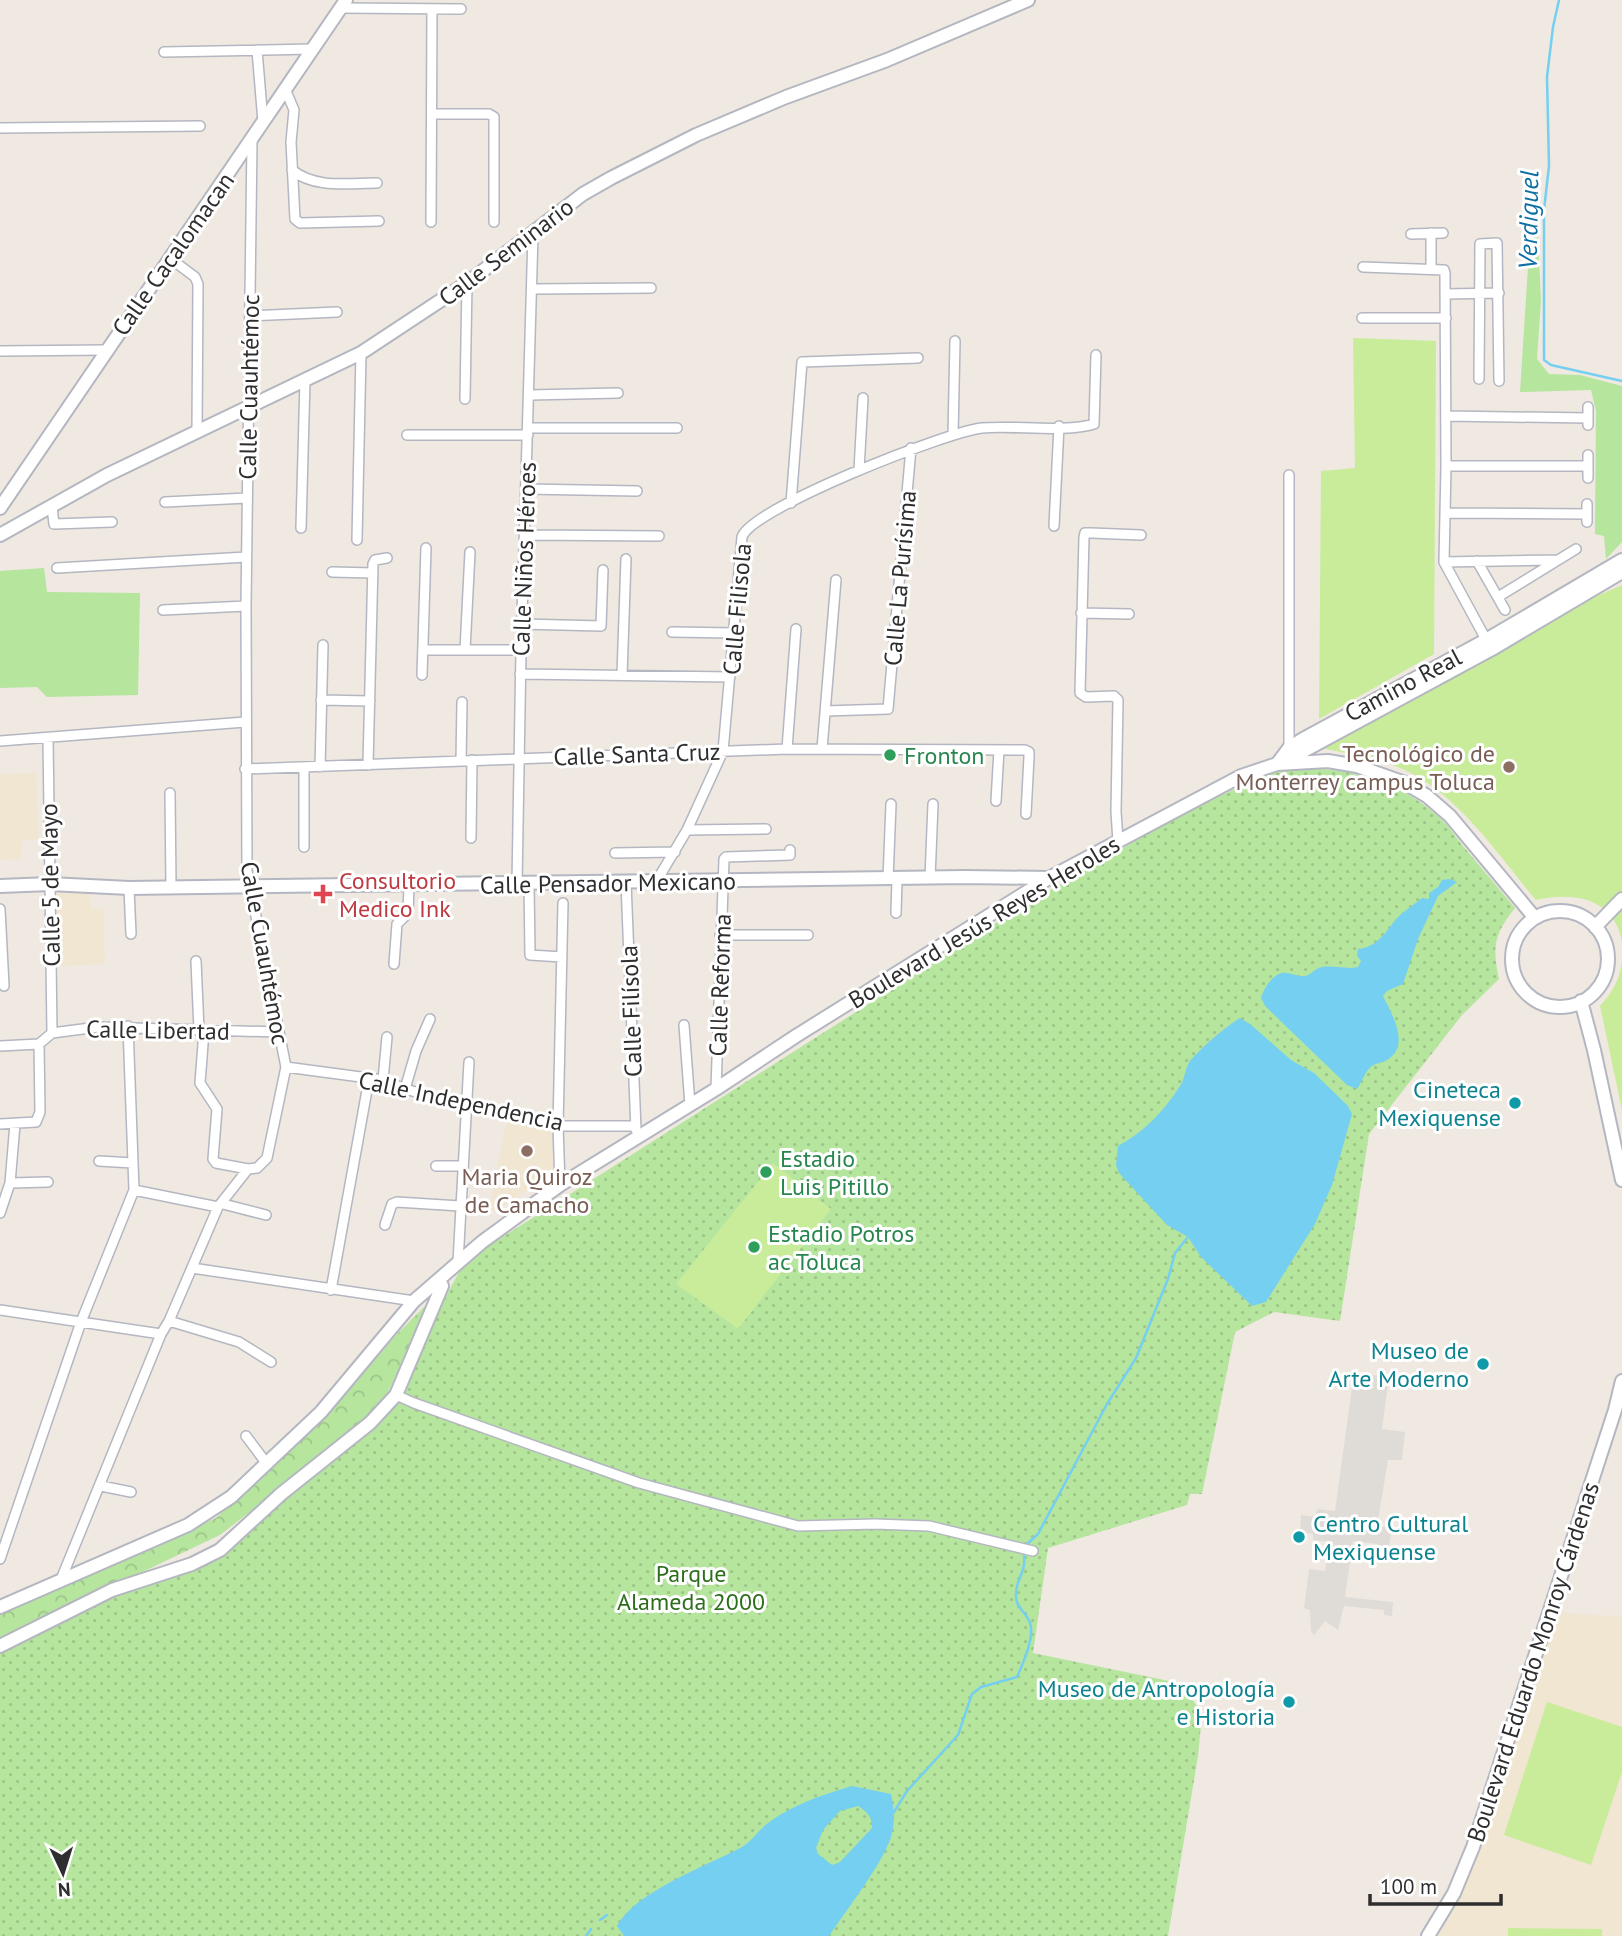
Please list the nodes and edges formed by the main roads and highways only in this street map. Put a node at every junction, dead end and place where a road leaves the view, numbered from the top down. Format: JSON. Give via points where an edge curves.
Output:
{"nodes":[{"id":1,"x":1028,"y":0,"type":"edge"},
{"id":2,"x":343,"y":4,"type":"edge"},
{"id":3,"x":0,"y":508,"type":"edge"},
{"id":4,"x":0,"y":535,"type":"edge"},
{"id":5,"x":1622,"y":560,"type":"edge"},
{"id":6,"x":1622,"y":572,"type":"edge"},
{"id":7,"x":1489,"y":644,"type":"junction"},
{"id":8,"x":1277,"y":764,"type":"junction"},
{"id":9,"x":1049,"y":878,"type":"junction"},
{"id":10,"x":0,"y":886,"type":"edge"},
{"id":11,"x":1622,"y":899,"type":"edge"},
{"id":12,"x":1535,"y":918,"type":"junction"},
{"id":13,"x":1595,"y":927,"type":"junction"},
{"id":14,"x":1581,"y":1001,"type":"junction"},
{"id":15,"x":1622,"y":1180,"type":"edge"},
{"id":16,"x":439,"y":1280,"type":"junction"},
{"id":17,"x":1622,"y":1381,"type":"edge"},
{"id":18,"x":0,"y":1607,"type":"edge"},
{"id":19,"x":0,"y":1646,"type":"edge"},
{"id":20,"x":1429,"y":1936,"type":"edge"}],
"edges":[{"from":1,"to":4,"type":"main road","name":"Calle Seminario","via":[[684,141],[583,194],[467,283],[361,354],[107,475]]},
{"from":2,"to":3,"type":"main road","name":"Calle Cacalomacan"},
{"from":5,"to":7,"type":"main road","name":"Camino Real"},
{"from":6,"to":7,"type":"main road","name":"Camino Real"},
{"from":7,"to":8,"type":"main road","name":"Camino Real"},
{"from":8,"to":9,"type":"main road","name":"Boulevard Jesús Reyes Heroles","via":[[1241,776]]},
{"from":8,"to":12,"type":"main road","name":"Boulevard Jesús Reyes Heroles","via":[[1317,761],[1357,766],[1427,796],[1450,816]]},
{"from":9,"to":10,"type":"main road","name":"Calle Pensador Mexicano"},
{"from":9,"to":16,"type":"main road","name":"Boulevard Jesús Reyes Heroles","via":[[716,1089],[636,1133],[560,1185]]},
{"from":11,"to":13,"type":"main road"},
{"from":12,"to":13,"type":"main road","via":[[1567,911]]},
{"from":12,"to":14,"type":"main road","via":[[1525,926],[1514,948],[1512,960],[1519,983],[1543,1003],[1561,1006]]},
{"from":13,"to":14,"type":"main road","via":[[1607,948],[1607,967],[1598,987]]},
{"from":14,"to":15,"type":"main road"},
{"from":16,"to":18,"type":"main road","name":"Boulevard Jesús Reyes Heroles","via":[[414,1301],[321,1412],[231,1497],[188,1525]]},
{"from":16,"to":19,"type":"main road","via":[[442,1286],[396,1395],[370,1423],[220,1550],[112,1590]]},
{"from":17,"to":20,"type":"main road","name":"Boulevard Eduardo Monroy Cárdenas","via":[[1473,1847]]}]}
